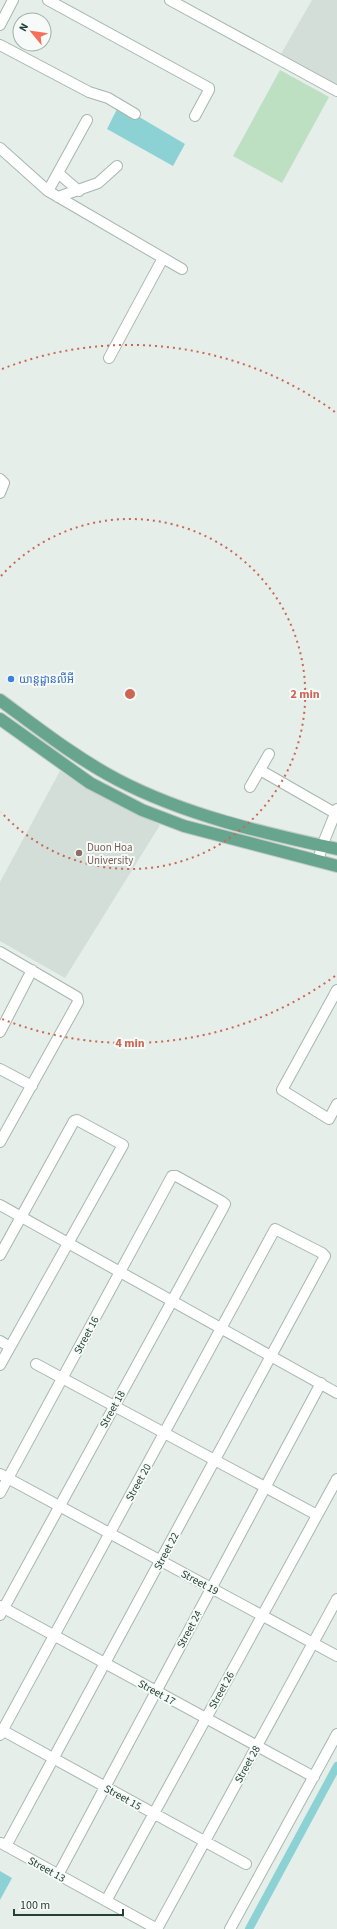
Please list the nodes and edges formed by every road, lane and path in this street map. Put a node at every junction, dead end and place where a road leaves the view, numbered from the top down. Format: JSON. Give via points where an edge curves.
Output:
{"nodes":[{"id":1,"x":14,"y":0,"type":"edge"},
{"id":2,"x":48,"y":0,"type":"edge"},
{"id":3,"x":170,"y":0,"type":"edge"},
{"id":4,"x":0,"y":25,"type":"edge"},
{"id":5,"x":0,"y":45,"type":"edge"},
{"id":6,"x":337,"y":91,"type":"edge"},
{"id":7,"x":135,"y":114,"type":"dead end"},
{"id":8,"x":195,"y":116,"type":"dead end"},
{"id":9,"x":87,"y":120,"type":"dead end"},
{"id":10,"x":0,"y":148,"type":"edge"},
{"id":11,"x":116,"y":166,"type":"dead end"},
{"id":12,"x":58,"y":173,"type":"junction"},
{"id":13,"x":48,"y":191,"type":"junction"},
{"id":14,"x":79,"y":191,"type":"junction"},
{"id":15,"x":58,"y":197,"type":"junction"},
{"id":16,"x":163,"y":258,"type":"junction"},
{"id":17,"x":182,"y":269,"type":"dead end"},
{"id":18,"x":109,"y":358,"type":"dead end"},
{"id":19,"x":0,"y":479,"type":"edge"},
{"id":20,"x":0,"y":493,"type":"edge"},
{"id":21,"x":0,"y":700,"type":"edge"},
{"id":22,"x":0,"y":719,"type":"edge"},
{"id":23,"x":269,"y":754,"type":"dead end"},
{"id":24,"x":85,"y":760,"type":"junction"},
{"id":25,"x":260,"y":770,"type":"junction"},
{"id":26,"x":76,"y":774,"type":"junction"},
{"id":27,"x":250,"y":787,"type":"dead end"},
{"id":28,"x":151,"y":796,"type":"junction"},
{"id":29,"x":142,"y":810,"type":"junction"},
{"id":30,"x":336,"y":811,"type":"edge"},
{"id":31,"x":322,"y":846,"type":"junction"},
{"id":32,"x":337,"y":849,"type":"edge"},
{"id":33,"x":318,"y":862,"type":"junction"},
{"id":34,"x":337,"y":866,"type":"edge"},
{"id":35,"x":0,"y":952,"type":"edge"},
{"id":36,"x":32,"y":970,"type":"junction"},
{"id":37,"x":337,"y":990,"type":"edge"},
{"id":38,"x":0,"y":1032,"type":"edge"},
{"id":39,"x":0,"y":1069,"type":"edge"},
{"id":40,"x":32,"y":1086,"type":"junction"},
{"id":41,"x":337,"y":1104,"type":"edge"},
{"id":42,"x":0,"y":1142,"type":"edge"},
{"id":43,"x":224,"y":1204,"type":"joint"},
{"id":44,"x":0,"y":1205,"type":"edge"},
{"id":45,"x":21,"y":1217,"type":"junction"},
{"id":46,"x":275,"y":1230,"type":"joint"},
{"id":47,"x":69,"y":1243,"type":"junction"},
{"id":48,"x":0,"y":1255,"type":"edge"},
{"id":49,"x":120,"y":1273,"type":"junction"},
{"id":50,"x":171,"y":1302,"type":"junction"},
{"id":51,"x":221,"y":1328,"type":"junction"},
{"id":52,"x":0,"y":1341,"type":"edge"},
{"id":53,"x":10,"y":1347,"type":"junction"},
{"id":54,"x":271,"y":1356,"type":"junction"},
{"id":55,"x":36,"y":1364,"type":"dead end"},
{"id":56,"x":0,"y":1365,"type":"edge"},
{"id":57,"x":62,"y":1378,"type":"junction"},
{"id":58,"x":321,"y":1384,"type":"junction"},
{"id":59,"x":337,"y":1393,"type":"edge"},
{"id":60,"x":114,"y":1406,"type":"junction"},
{"id":61,"x":164,"y":1433,"type":"junction"},
{"id":62,"x":214,"y":1460,"type":"junction"},
{"id":63,"x":4,"y":1476,"type":"edge"},
{"id":64,"x":337,"y":1479,"type":"edge"},
{"id":65,"x":265,"y":1488,"type":"junction"},
{"id":66,"x":0,"y":1493,"type":"edge"},
{"id":67,"x":60,"y":1506,"type":"junction"},
{"id":68,"x":317,"y":1515,"type":"junction"},
{"id":69,"x":110,"y":1533,"type":"junction"},
{"id":70,"x":161,"y":1561,"type":"junction"},
{"id":71,"x":211,"y":1588,"type":"junction"},
{"id":72,"x":337,"y":1599,"type":"edge"},
{"id":73,"x":1,"y":1610,"type":"edge"},
{"id":74,"x":262,"y":1615,"type":"junction"},
{"id":75,"x":54,"y":1636,"type":"junction"},
{"id":76,"x":313,"y":1643,"type":"junction"},
{"id":77,"x":337,"y":1656,"type":"edge"},
{"id":78,"x":106,"y":1664,"type":"junction"},
{"id":79,"x":156,"y":1692,"type":"junction"},
{"id":80,"x":206,"y":1719,"type":"junction"},
{"id":81,"x":1,"y":1732,"type":"edge"},
{"id":82,"x":337,"y":1734,"type":"edge"},
{"id":83,"x":256,"y":1747,"type":"junction"},
{"id":84,"x":54,"y":1759,"type":"junction"},
{"id":85,"x":314,"y":1777,"type":"junction"},
{"id":86,"x":105,"y":1787,"type":"junction"},
{"id":87,"x":154,"y":1814,"type":"junction"},
{"id":88,"x":205,"y":1841,"type":"junction"},
{"id":89,"x":3,"y":1844,"type":"edge"},
{"id":90,"x":246,"y":1864,"type":"dead end"},
{"id":91,"x":58,"y":1875,"type":"junction"},
{"id":92,"x":106,"y":1901,"type":"junction"},
{"id":93,"x":157,"y":1929,"type":"edge"},
{"id":94,"x":230,"y":1929,"type":"edge"}],
"edges":[{"from":1,"to":4,"type":"street"},
{"from":2,"to":8,"type":"street","via":[[209,88]]},
{"from":3,"to":6,"type":"street"},
{"from":5,"to":7,"type":"street"},
{"from":9,"to":12,"type":"street"},
{"from":10,"to":13,"type":"street"},
{"from":11,"to":14,"type":"street","via":[[98,183]]},
{"from":12,"to":13,"type":"street"},
{"from":12,"to":14,"type":"street"},
{"from":13,"to":15,"type":"street"},
{"from":14,"to":15,"type":"street"},
{"from":15,"to":16,"type":"street"},
{"from":16,"to":17,"type":"street"},
{"from":16,"to":18,"type":"street"},
{"from":19,"to":20,"type":"street","via":[[4,483]]},
{"from":21,"to":24,"type":"main road"},
{"from":22,"to":26,"type":"main road"},
{"from":23,"to":25,"type":"street"},
{"from":24,"to":26,"type":"main road"},
{"from":24,"to":28,"type":"main road","via":[[117,780]]},
{"from":25,"to":27,"type":"street"},
{"from":25,"to":30,"type":"street"},
{"from":26,"to":29,"type":"main road"},
{"from":28,"to":29,"type":"main road"},
{"from":28,"to":31,"type":"main road","via":[[189,810]]},
{"from":29,"to":33,"type":"main road","via":[[184,826]]},
{"from":30,"to":31,"type":"street"},
{"from":31,"to":32,"type":"main road"},
{"from":31,"to":33,"type":"street"},
{"from":33,"to":34,"type":"main road"},
{"from":35,"to":36,"type":"street"},
{"from":36,"to":38,"type":"street"},
{"from":36,"to":40,"type":"street","via":[[78,999],[78,1002]]},
{"from":37,"to":41,"type":"street","via":[[282,1090],[329,1119]]},
{"from":39,"to":40,"type":"street"},
{"from":40,"to":42,"type":"street"},
{"from":43,"to":49,"type":"street","name":"Street 16","via":[[172,1176]]},
{"from":43,"to":50,"type":"street","name":"Street 18"},
{"from":44,"to":45,"type":"street"},
{"from":45,"to":47,"type":"street"},
{"from":45,"to":47,"type":"street","via":[[76,1120],[122,1144]]},
{"from":45,"to":48,"type":"street"},
{"from":46,"to":51,"type":"street","name":"Street 20"},
{"from":46,"to":54,"type":"street","name":"Street 22","via":[[325,1256]]},
{"from":47,"to":49,"type":"street"},
{"from":47,"to":53,"type":"street"},
{"from":49,"to":50,"type":"street"},
{"from":49,"to":57,"type":"street","name":"Street 16"},
{"from":50,"to":51,"type":"street"},
{"from":50,"to":60,"type":"street","name":"Street 18"},
{"from":51,"to":54,"type":"street"},
{"from":51,"to":61,"type":"street","name":"Street 20"},
{"from":52,"to":53,"type":"street"},
{"from":53,"to":56,"type":"street"},
{"from":54,"to":58,"type":"street"},
{"from":54,"to":62,"type":"street","name":"Street 22"},
{"from":55,"to":57,"type":"street"},
{"from":57,"to":60,"type":"street"},
{"from":57,"to":63,"type":"street","name":"Street 16"},
{"from":58,"to":59,"type":"street"},
{"from":58,"to":65,"type":"street","name":"Street 24"},
{"from":60,"to":61,"type":"street"},
{"from":60,"to":67,"type":"street","name":"Street 18"},
{"from":61,"to":62,"type":"street"},
{"from":61,"to":69,"type":"street","name":"Street 20"},
{"from":62,"to":65,"type":"street"},
{"from":62,"to":70,"type":"street","name":"Street 22"},
{"from":63,"to":66,"type":"street","name":"Street 16"},
{"from":63,"to":67,"type":"street","name":"Street 19"},
{"from":64,"to":68,"type":"street","name":"Street 26"},
{"from":65,"to":68,"type":"street"},
{"from":65,"to":71,"type":"street","name":"Street 24"},
{"from":67,"to":69,"type":"street","name":"Street 19"},
{"from":67,"to":73,"type":"street","name":"Street 18"},
{"from":68,"to":74,"type":"street","name":"Street 26"},
{"from":69,"to":70,"type":"street","name":"Street 19"},
{"from":69,"to":75,"type":"street","name":"Street 20"},
{"from":70,"to":71,"type":"street","name":"Street 19"},
{"from":70,"to":78,"type":"street","name":"Street 22"},
{"from":71,"to":74,"type":"street","name":"Street 19"},
{"from":71,"to":79,"type":"street","name":"Street 24"},
{"from":72,"to":76,"type":"street","name":"Street 28"},
{"from":73,"to":75,"type":"street","name":"Street 17"},
{"from":74,"to":76,"type":"street","name":"Street 19"},
{"from":74,"to":80,"type":"street","name":"Street 26"},
{"from":75,"to":78,"type":"street","name":"Street 17"},
{"from":75,"to":81,"type":"street","name":"Street 20"},
{"from":76,"to":77,"type":"street","name":"Street 19"},
{"from":76,"to":83,"type":"street","name":"Street 28"},
{"from":78,"to":79,"type":"street","name":"Street 17"},
{"from":78,"to":84,"type":"street","name":"Street 22"},
{"from":79,"to":80,"type":"street","name":"Street 17"},
{"from":79,"to":86,"type":"street","name":"Street 24"},
{"from":80,"to":83,"type":"street","name":"Street 17"},
{"from":80,"to":87,"type":"street","name":"Street 26"},
{"from":81,"to":84,"type":"street","name":"Street 15"},
{"from":82,"to":85,"type":"street"},
{"from":83,"to":85,"type":"street","name":"Street 17"},
{"from":83,"to":88,"type":"street","name":"Street 28"},
{"from":84,"to":86,"type":"street","name":"Street 15"},
{"from":84,"to":89,"type":"street","name":"Street 22"},
{"from":85,"to":94,"type":"street"},
{"from":86,"to":87,"type":"street","name":"Street 15"},
{"from":86,"to":91,"type":"street","name":"Street 24"},
{"from":87,"to":88,"type":"street","name":"Street 15"},
{"from":87,"to":92,"type":"street","name":"Street 26"},
{"from":88,"to":90,"type":"street","name":"Street 15"},
{"from":88,"to":93,"type":"street","name":"Street 28"},
{"from":89,"to":91,"type":"street","name":"Street 13"},
{"from":91,"to":92,"type":"street","name":"Street 13"},
{"from":92,"to":93,"type":"street","name":"Street 13"}]}
